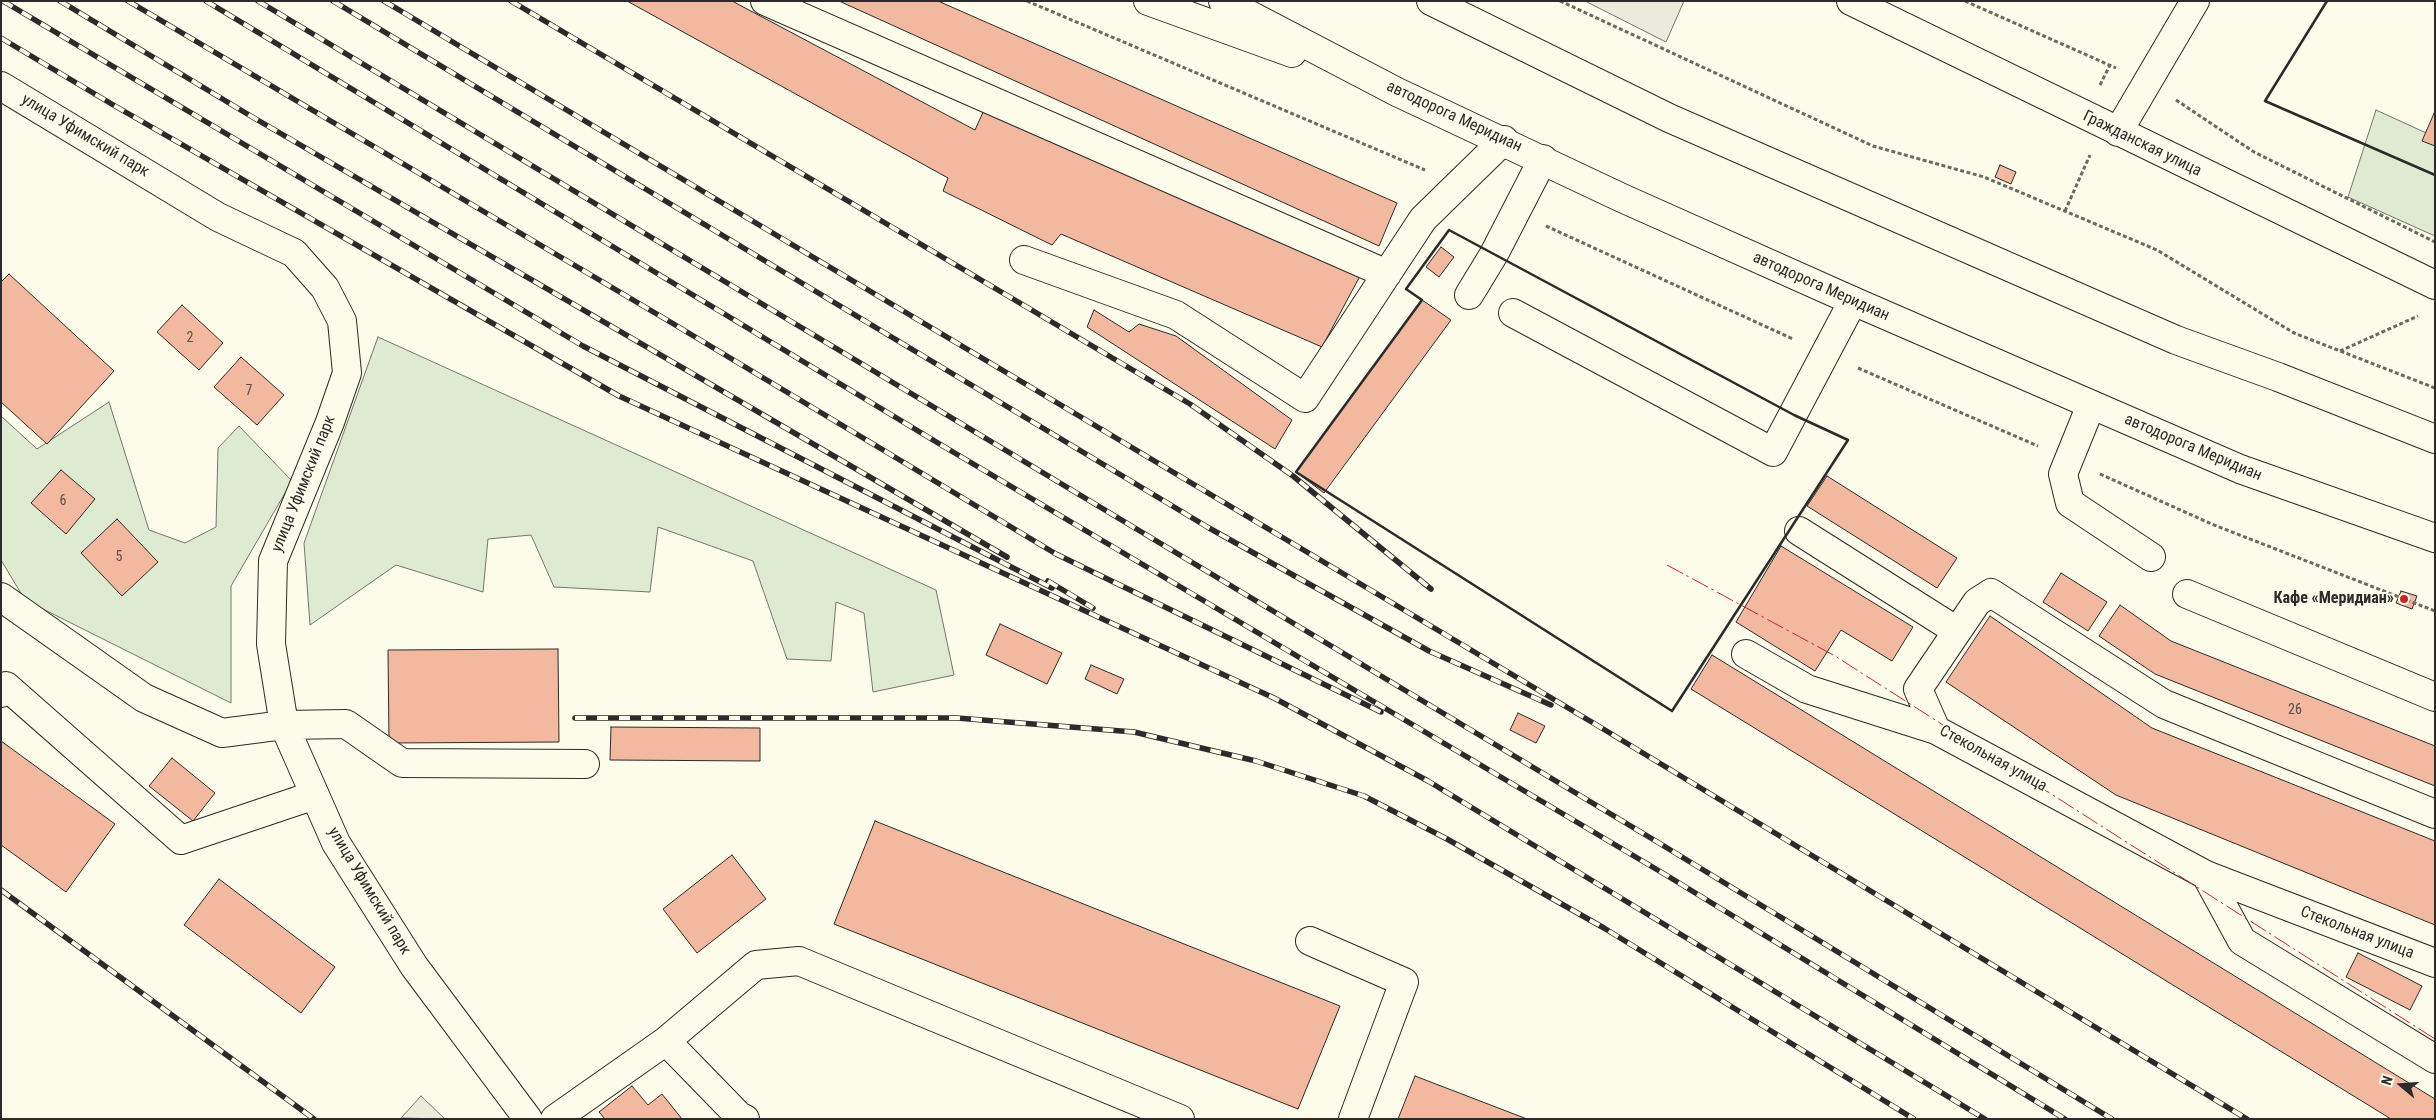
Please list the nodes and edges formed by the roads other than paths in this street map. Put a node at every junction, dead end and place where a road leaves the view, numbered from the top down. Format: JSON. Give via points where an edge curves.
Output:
{"nodes":[{"id":1,"x":765,"y":1,"type":"edge"},
{"id":2,"x":1148,"y":1,"type":"edge"},
{"id":3,"x":1223,"y":1,"type":"edge"},
{"id":4,"x":1431,"y":1,"type":"edge"},
{"id":5,"x":1851,"y":1,"type":"edge"},
{"id":6,"x":2195,"y":1,"type":"edge"},
{"id":7,"x":1,"y":86,"type":"edge"},
{"id":8,"x":1398,"y":92,"type":"junction"},
{"id":9,"x":2118,"y":132,"type":"junction"},
{"id":10,"x":1504,"y":140,"type":"junction"},
{"id":11,"x":1542,"y":159,"type":"junction"},
{"id":12,"x":1024,"y":260,"type":"dead end"},
{"id":13,"x":1387,"y":274,"type":"junction"},
{"id":14,"x":2435,"y":285,"type":"edge"},
{"id":15,"x":1469,"y":295,"type":"dead end"},
{"id":16,"x":1853,"y":301,"type":"junction"},
{"id":17,"x":1513,"y":313,"type":"dead end"},
{"id":18,"x":2091,"y":405,"type":"junction"},
{"id":19,"x":2435,"y":439,"type":"edge"},
{"id":20,"x":1799,"y":531,"type":"dead end"},
{"id":21,"x":2435,"y":538,"type":"edge"},
{"id":22,"x":2151,"y":557,"type":"dead end"},
{"id":23,"x":2187,"y":594,"type":"dead end"},
{"id":24,"x":1,"y":597,"type":"edge"},
{"id":25,"x":1958,"y":630,"type":"junction"},
{"id":26,"x":1746,"y":654,"type":"dead end"},
{"id":27,"x":1,"y":693,"type":"edge"},
{"id":28,"x":2435,"y":697,"type":"edge"},
{"id":29,"x":284,"y":725,"type":"junction"},
{"id":30,"x":1936,"y":730,"type":"junction"},
{"id":31,"x":585,"y":764,"type":"dead end"},
{"id":32,"x":316,"y":795,"type":"junction"},
{"id":33,"x":2435,"y":814,"type":"edge"},
{"id":34,"x":2206,"y":875,"type":"junction"},
{"id":35,"x":1310,"y":941,"type":"dead end"},
{"id":36,"x":2435,"y":962,"type":"edge"},
{"id":37,"x":666,"y":1042,"type":"junction"},
{"id":38,"x":2435,"y":1058,"type":"edge"},
{"id":39,"x":528,"y":1119,"type":"edge"},
{"id":40,"x":555,"y":1119,"type":"edge"},
{"id":41,"x":745,"y":1119,"type":"edge"},
{"id":42,"x":1180,"y":1119,"type":"edge"},
{"id":43,"x":1353,"y":1119,"type":"edge"}],
"edges":[{"from":1,"to":13,"type":"main road"},
{"from":2,"to":8,"type":"main road"},
{"from":3,"to":8,"type":"main road","name":"автодорога Меридиан"},
{"from":4,"to":19,"type":"main road","via":[[1669,118],[2176,340]]},
{"from":5,"to":9,"type":"main road","name":"Гражданская улица"},
{"from":6,"to":9,"type":"main road"},
{"from":7,"to":29,"type":"main road","name":"улица Уфимский парк","via":[[218,217],[294,253],[325,288],[342,321],[347,373],[273,561],[271,644]]},
{"from":8,"to":10,"type":"main road","name":"автодорога Меридиан"},
{"from":9,"to":14,"type":"main road","name":"Гражданская улица"},
{"from":10,"to":11,"type":"main road","name":"автодорога Меридиан"},
{"from":10,"to":13,"type":"main road","via":[[1423,219]]},
{"from":11,"to":15,"type":"main road","via":[[1494,254]]},
{"from":11,"to":16,"type":"main road","name":"автодорога Меридиан"},
{"from":12,"to":13,"type":"main road","via":[[1176,315],[1305,398]]},
{"from":16,"to":17,"type":"main road","via":[[1772,452]]},
{"from":16,"to":18,"type":"main road","name":"автодорога Меридиан"},
{"from":18,"to":21,"type":"main road","name":"автодорога Меридиан","via":[[2240,469]]},
{"from":18,"to":22,"type":"main road","via":[[2063,474],[2070,503]]},
{"from":20,"to":25,"type":"main road"},
{"from":23,"to":28,"type":"main road"},
{"from":24,"to":29,"type":"main road","via":[[144,698],[222,733]]},
{"from":25,"to":30,"type":"main road","name":"Стекольная улица","via":[[1918,689]]},
{"from":25,"to":33,"type":"main road","name":"Стекольная улица","via":[[1977,602],[1991,593],[2164,704]]},
{"from":26,"to":30,"type":"main road","via":[[1807,690]]},
{"from":27,"to":32,"type":"main road","via":[[6,686],[181,840]]},
{"from":29,"to":31,"type":"main road","via":[[346,724],[402,763]]},
{"from":29,"to":32,"type":"main road","name":"улица Уфимский парк"},
{"from":30,"to":34,"type":"main road","name":"Стекольная улица"},
{"from":32,"to":39,"type":"main road","name":"улица Уфимский парк","via":[[336,843],[414,966]]},
{"from":34,"to":36,"type":"main road","name":"Стекольная улица"},
{"from":34,"to":38,"type":"main road","via":[[2242,941]]},
{"from":35,"to":43,"type":"main road","via":[[1404,982]]},
{"from":37,"to":40,"type":"main road"},
{"from":37,"to":41,"type":"main road"},
{"from":37,"to":42,"type":"main road","via":[[756,965],[799,962]]}]}
